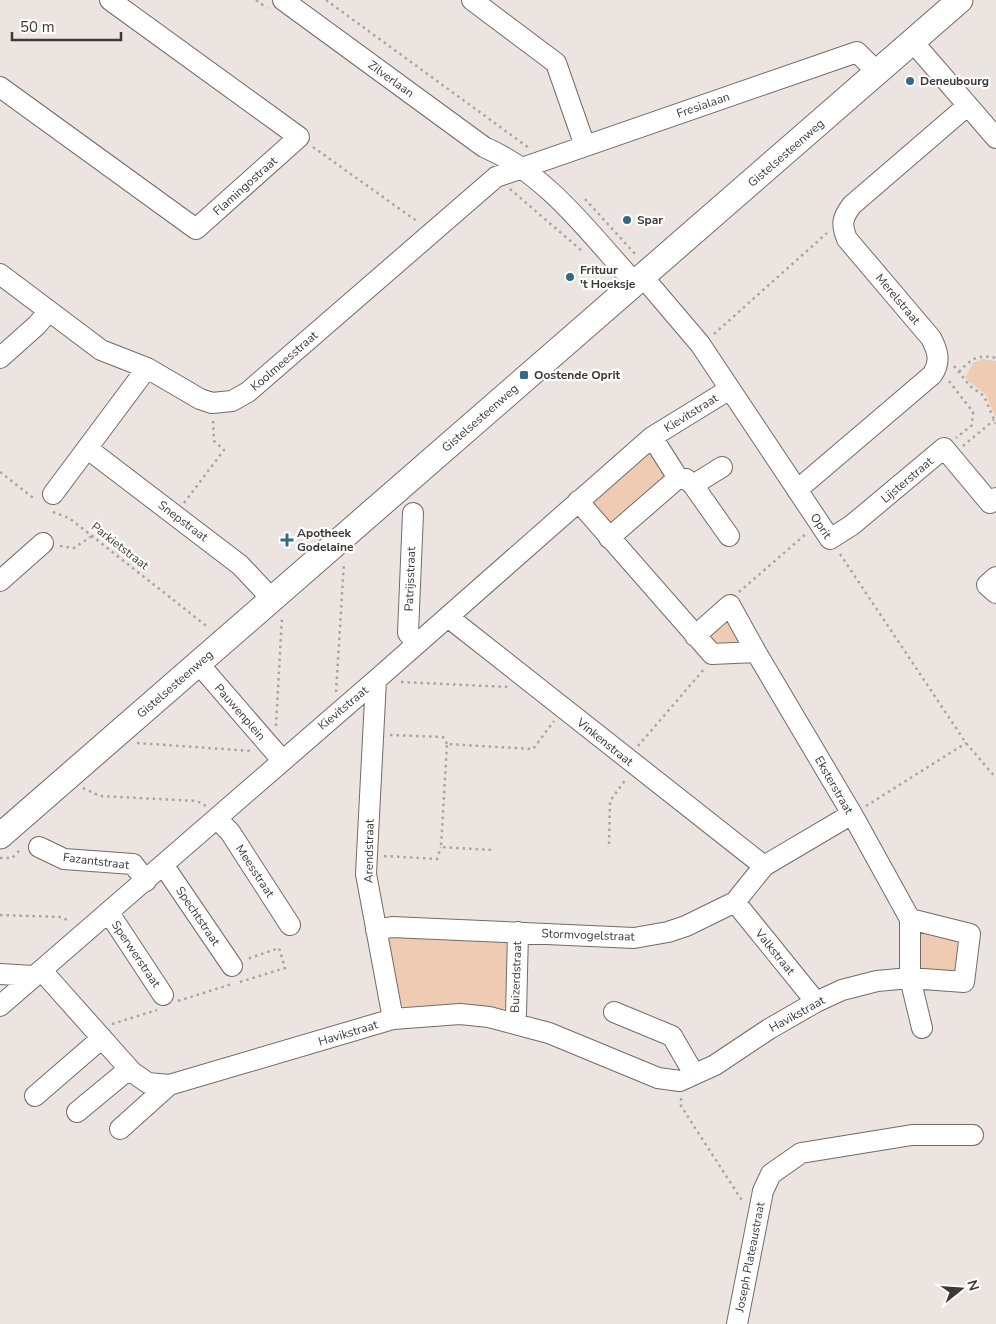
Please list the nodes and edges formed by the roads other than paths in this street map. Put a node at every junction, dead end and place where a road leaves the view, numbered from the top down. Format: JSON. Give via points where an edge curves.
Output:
{"nodes":[{"id":1,"x":110,"y":0,"type":"edge"},
{"id":2,"x":283,"y":0,"type":"edge"},
{"id":3,"x":298,"y":0,"type":"edge"},
{"id":4,"x":472,"y":0,"type":"edge"},
{"id":5,"x":960,"y":0,"type":"edge"},
{"id":6,"x":339,"y":36,"type":"junction"},
{"id":7,"x":913,"y":42,"type":"junction"},
{"id":8,"x":878,"y":73,"type":"junction"},
{"id":9,"x":0,"y":87,"type":"edge"},
{"id":10,"x":967,"y":106,"type":"junction"},
{"id":11,"x":996,"y":138,"type":"edge"},
{"id":12,"x":585,"y":146,"type":"junction"},
{"id":13,"x":520,"y":169,"type":"junction"},
{"id":14,"x":0,"y":274,"type":"edge"},
{"id":15,"x":639,"y":280,"type":"junction"},
{"id":16,"x":48,"y":312,"type":"junction"},
{"id":17,"x":0,"y":358,"type":"edge"},
{"id":18,"x":147,"y":368,"type":"junction"},
{"id":19,"x":730,"y":389,"type":"junction"},
{"id":20,"x":652,"y":437,"type":"junction"},
{"id":21,"x":88,"y":449,"type":"junction"},
{"id":22,"x":722,"y":467,"type":"dead end"},
{"id":23,"x":685,"y":481,"type":"junction"},
{"id":24,"x":797,"y":490,"type":"junction"},
{"id":25,"x":578,"y":501,"type":"junction"},
{"id":26,"x":47,"y":502,"type":"road end"},
{"id":27,"x":994,"y":503,"type":"edge"},
{"id":28,"x":413,"y":512,"type":"dead end"},
{"id":29,"x":825,"y":532,"type":"joint"},
{"id":30,"x":729,"y":536,"type":"dead end"},
{"id":31,"x":609,"y":538,"type":"junction"},
{"id":32,"x":43,"y":543,"type":"road end"},
{"id":33,"x":996,"y":576,"type":"edge"},
{"id":34,"x":0,"y":580,"type":"edge"},
{"id":35,"x":996,"y":593,"type":"edge"},
{"id":36,"x":272,"y":598,"type":"junction"},
{"id":37,"x":448,"y":617,"type":"junction"},
{"id":38,"x":695,"y":636,"type":"junction"},
{"id":39,"x":416,"y":643,"type":"junction"},
{"id":40,"x":756,"y":652,"type":"junction"},
{"id":41,"x":198,"y":663,"type":"junction"},
{"id":42,"x":380,"y":677,"type":"junction"},
{"id":43,"x":276,"y":754,"type":"junction"},
{"id":44,"x":852,"y":814,"type":"junction"},
{"id":45,"x":217,"y":819,"type":"junction"},
{"id":46,"x":0,"y":836,"type":"edge"},
{"id":47,"x":39,"y":847,"type":"road end"},
{"id":48,"x":164,"y":866,"type":"junction"},
{"id":49,"x":764,"y":866,"type":"junction"},
{"id":50,"x":146,"y":881,"type":"junction"},
{"id":51,"x":735,"y":902,"type":"junction"},
{"id":52,"x":109,"y":913,"type":"junction"},
{"id":53,"x":910,"y":919,"type":"junction"},
{"id":54,"x":290,"y":926,"type":"dead end"},
{"id":55,"x":376,"y":930,"type":"junction"},
{"id":56,"x":518,"y":932,"type":"junction"},
{"id":57,"x":231,"y":965,"type":"road end"},
{"id":58,"x":0,"y":974,"type":"edge"},
{"id":59,"x":38,"y":974,"type":"junction"},
{"id":60,"x":910,"y":978,"type":"junction"},
{"id":61,"x":167,"y":1002,"type":"road end"},
{"id":62,"x":816,"y":1002,"type":"junction"},
{"id":63,"x":0,"y":1006,"type":"edge"},
{"id":64,"x":614,"y":1012,"type":"dead end"},
{"id":65,"x":393,"y":1019,"type":"junction"},
{"id":66,"x":513,"y":1023,"type":"junction"},
{"id":67,"x":922,"y":1028,"type":"dead end"},
{"id":68,"x":98,"y":1034,"type":"junction"},
{"id":69,"x":129,"y":1069,"type":"junction"},
{"id":70,"x":687,"y":1078,"type":"junction"},
{"id":71,"x":169,"y":1085,"type":"junction"},
{"id":72,"x":35,"y":1096,"type":"dead end"},
{"id":73,"x":77,"y":1112,"type":"dead end"},
{"id":74,"x":120,"y":1129,"type":"dead end"},
{"id":75,"x":973,"y":1135,"type":"dead end"},
{"id":76,"x":737,"y":1324,"type":"edge"}],
"edges":[{"from":1,"to":9,"type":"street","name":"Flamingostraat","via":[[299,137],[196,229]]},
{"from":2,"to":6,"type":"street","name":"Zilverlaan"},
{"from":3,"to":6,"type":"street","name":"Zilverlaan"},
{"from":4,"to":12,"type":"street","via":[[556,62]]},
{"from":5,"to":7,"type":"main road","name":"Gistelsesteenweg"},
{"from":6,"to":13,"type":"street","name":"Zilverlaan","via":[[484,147],[501,154]]},
{"from":7,"to":8,"type":"main road","name":"Gistelsesteenweg"},
{"from":7,"to":10,"type":"street"},
{"from":8,"to":12,"type":"street","name":"Fresialaan","via":[[857,52]]},
{"from":8,"to":15,"type":"main road","name":"Gistelsesteenweg"},
{"from":10,"to":11,"type":"street"},
{"from":10,"to":24,"type":"street","name":"Merelstraat","via":[[852,205],[842,225],[847,240],[931,338],[937,349],[937,366],[932,375]]},
{"from":12,"to":13,"type":"street","name":"Fresialaan"},
{"from":13,"to":15,"type":"street","name":"Zilverlaan","via":[[551,192]]},
{"from":13,"to":18,"type":"street","name":"Koolmeesstraat","via":[[496,177],[248,392],[232,401],[212,403],[200,400]]},
{"from":14,"to":16,"type":"street"},
{"from":15,"to":19,"type":"street","name":"Oprit","via":[[700,344]]},
{"from":15,"to":36,"type":"main road","name":"Gistelsesteenweg"},
{"from":16,"to":17,"type":"street"},
{"from":16,"to":18,"type":"street","via":[[101,350]]},
{"from":18,"to":21,"type":"street"},
{"from":19,"to":20,"type":"street","name":"Kievitstraat"},
{"from":19,"to":24,"type":"street","name":"Oprit"},
{"from":20,"to":23,"type":"street","name":"Kievitstraat"},
{"from":20,"to":25,"type":"street","name":"Kievitstraat"},
{"from":21,"to":26,"type":"street"},
{"from":21,"to":36,"type":"street","name":"Snepstraat","via":[[240,565]]},
{"from":22,"to":23,"type":"street"},
{"from":23,"to":30,"type":"street","name":"Kievitstraat"},
{"from":23,"to":31,"type":"street"},
{"from":24,"to":29,"type":"street","name":"Oprit"},
{"from":25,"to":31,"type":"street"},
{"from":25,"to":37,"type":"street","name":"Kievitstraat"},
{"from":27,"to":29,"type":"street","name":"Lijsterstraat","via":[[947,452],[852,525]]},
{"from":28,"to":39,"type":"street","name":"Patrijsstraat","via":[[408,633]]},
{"from":31,"to":38,"type":"street"},
{"from":32,"to":34,"type":"street"},
{"from":33,"to":35,"type":"street","via":[[987,584]]},
{"from":36,"to":41,"type":"main road","name":"Gistelsesteenweg"},
{"from":37,"to":39,"type":"street","name":"Kievitstraat"},
{"from":37,"to":49,"type":"street","name":"Vinkenstraat"},
{"from":38,"to":40,"type":"street","via":[[712,654]]},
{"from":38,"to":40,"type":"street","name":"Eksterstraat","via":[[730,605]]},
{"from":39,"to":42,"type":"street","name":"Kievitstraat"},
{"from":40,"to":44,"type":"street","name":"Eksterstraat"},
{"from":41,"to":43,"type":"street","name":"Pauwenplein"},
{"from":41,"to":46,"type":"main road","name":"Gistelsesteenweg"},
{"from":42,"to":43,"type":"street","name":"Kievitstraat","via":[[340,711]]},
{"from":42,"to":55,"type":"street","name":"Arendstraat","via":[[373,734],[366,874]]},
{"from":43,"to":45,"type":"street","name":"Kievitstraat"},
{"from":44,"to":49,"type":"street","name":"Stormvogelstraat"},
{"from":44,"to":53,"type":"street","name":"Eksterstraat"},
{"from":45,"to":48,"type":"street","name":"Kievitstraat"},
{"from":45,"to":54,"type":"street","name":"Meesstraat","via":[[230,832]]},
{"from":47,"to":50,"type":"street","name":"Fazantstraat","via":[[64,859],[133,864]]},
{"from":48,"to":50,"type":"street","name":"Kievitstraat"},
{"from":48,"to":57,"type":"street","name":"Spechtstraat"},
{"from":49,"to":51,"type":"street","name":"Stormvogelstraat"},
{"from":50,"to":52,"type":"street","name":"Kievitstraat"},
{"from":51,"to":56,"type":"street","name":"Stormvogelstraat","via":[[686,926],[634,938]]},
{"from":51,"to":62,"type":"street","name":"Valkstraat"},
{"from":52,"to":59,"type":"street","name":"Kievitstraat"},
{"from":52,"to":61,"type":"street","name":"Sperwerstraat"},
{"from":53,"to":60,"type":"street","name":"Eksterstraat"},
{"from":53,"to":60,"type":"street","via":[[970,934],[964,982]]},
{"from":55,"to":56,"type":"street","name":"Stormvogelstraat","via":[[392,926]]},
{"from":55,"to":65,"type":"street","name":"Arendstraat"},
{"from":56,"to":66,"type":"street","name":"Buizerdstraat","via":[[516,1014]]},
{"from":58,"to":59,"type":"street"},
{"from":59,"to":63,"type":"street","name":"Kievitstraat"},
{"from":59,"to":68,"type":"street","name":"Havikstraat"},
{"from":60,"to":62,"type":"street","name":"Havikstraat","via":[[877,981],[842,990]]},
{"from":60,"to":67,"type":"street","name":"Eksterstraat"},
{"from":62,"to":70,"type":"street","name":"Havikstraat","via":[[715,1065]]},
{"from":64,"to":70,"type":"street","via":[[672,1036]]},
{"from":65,"to":66,"type":"street","name":"Havikstraat","via":[[460,1014]]},
{"from":65,"to":71,"type":"street","name":"Havikstraat"},
{"from":66,"to":70,"type":"street","name":"Havikstraat","via":[[549,1033],[658,1078]]},
{"from":68,"to":69,"type":"street","name":"Havikstraat"},
{"from":68,"to":72,"type":"street"},
{"from":69,"to":71,"type":"street","name":"Havikstraat","via":[[148,1083]]},
{"from":69,"to":73,"type":"street"},
{"from":71,"to":74,"type":"street"},
{"from":75,"to":76,"type":"street","name":"Joseph Plateaustraat","via":[[912,1135],[801,1153],[771,1174],[763,1191]]}]}
